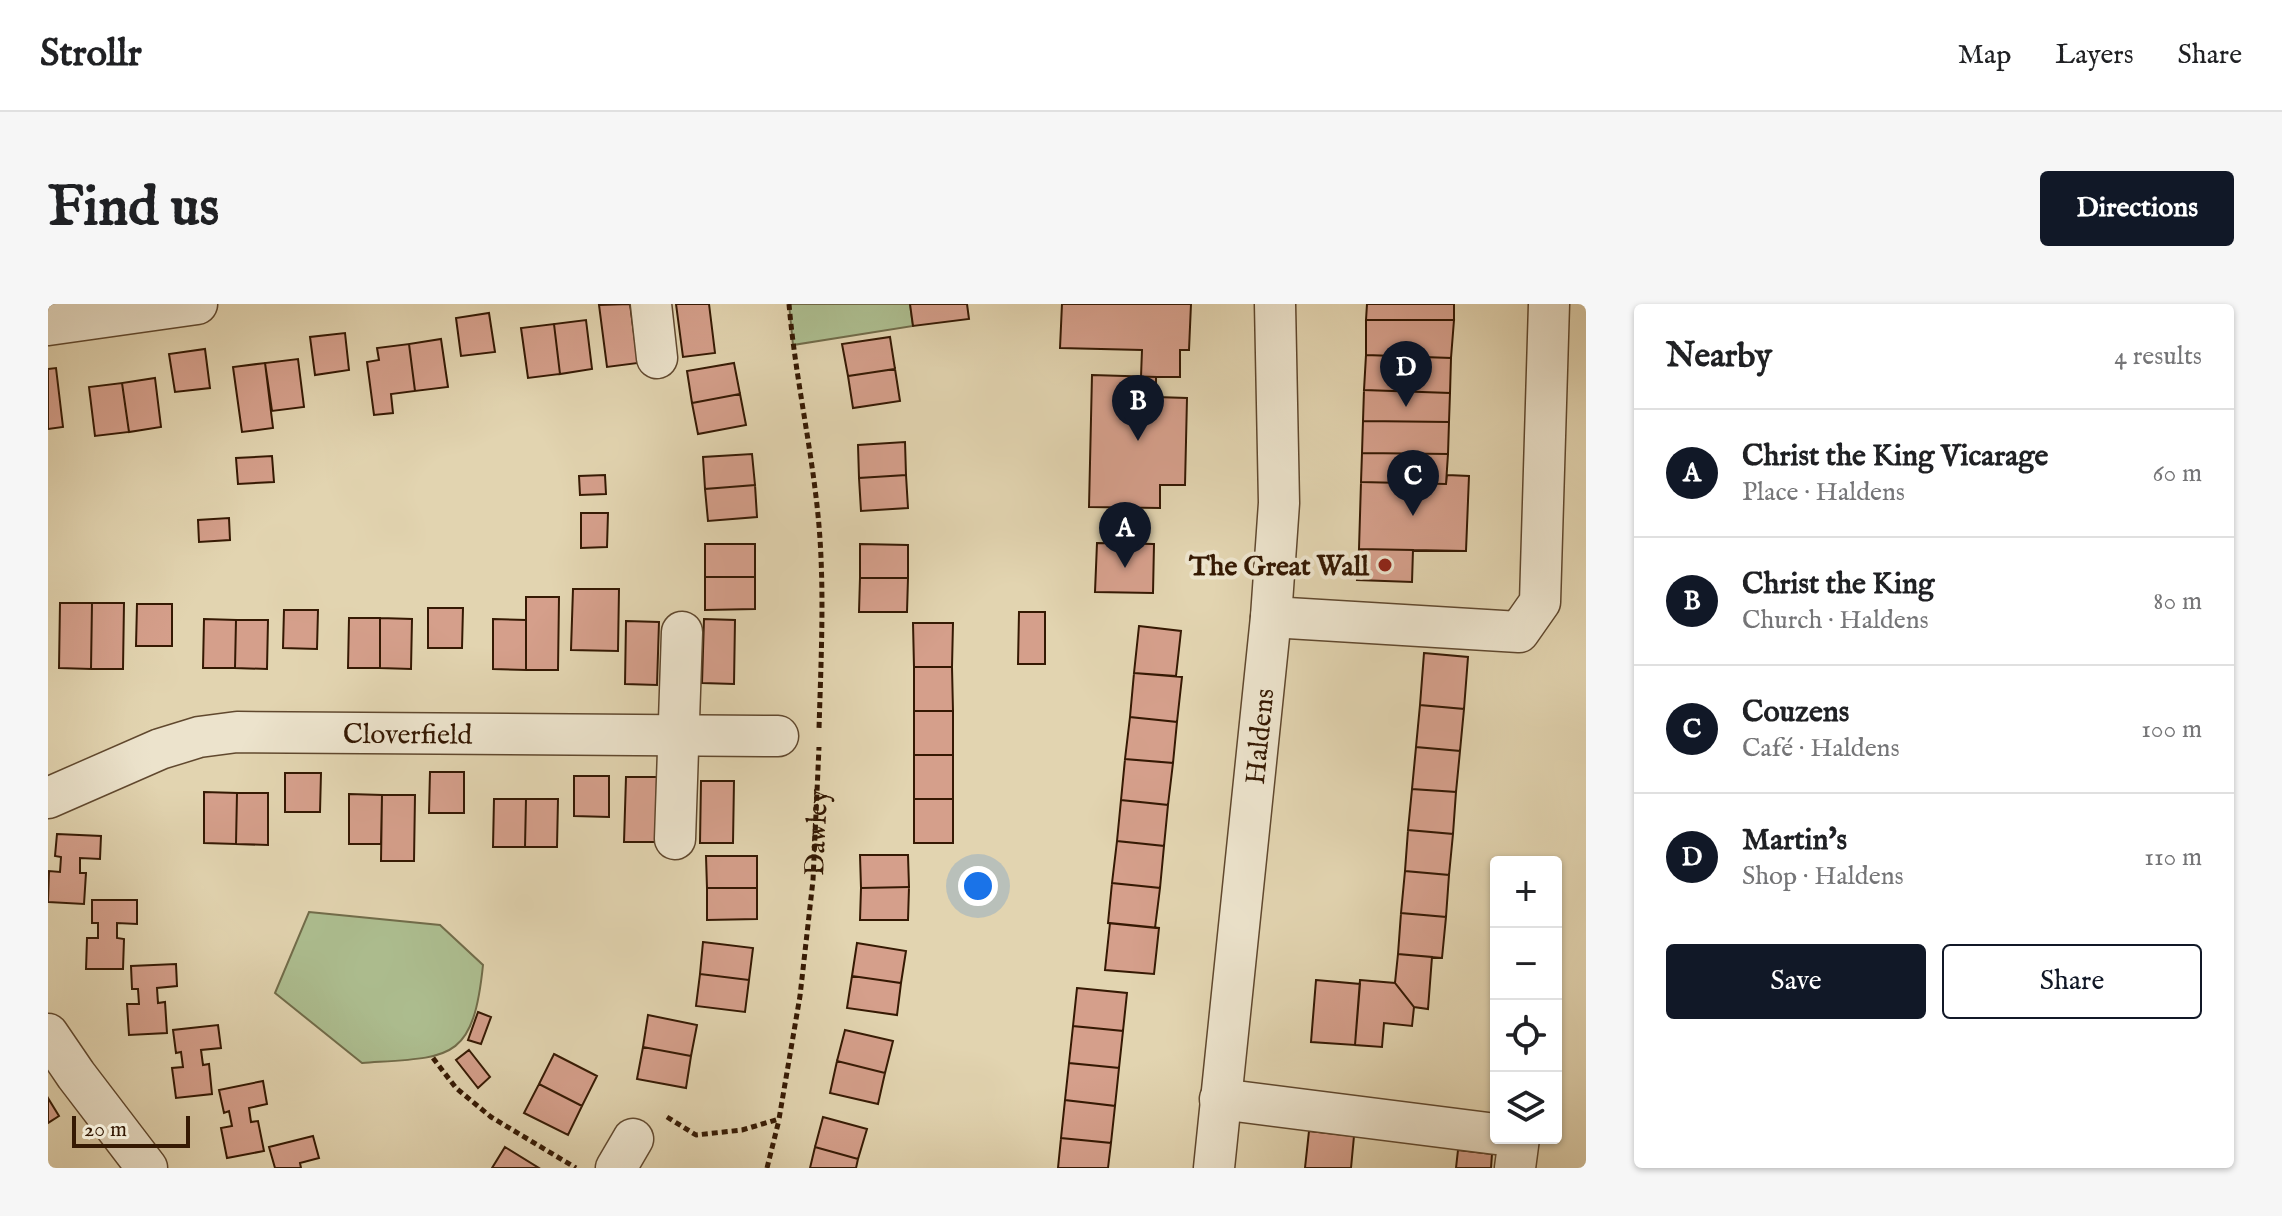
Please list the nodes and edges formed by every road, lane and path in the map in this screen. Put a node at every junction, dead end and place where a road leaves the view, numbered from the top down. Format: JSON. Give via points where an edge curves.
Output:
{"nodes":[{"id":1,"x":197,"y":304,"type":"edge"},
{"id":2,"x":651,"y":304,"type":"edge"},
{"id":3,"x":789,"y":304,"type":"edge"},
{"id":4,"x":1275,"y":304,"type":"edge"},
{"id":5,"x":1549,"y":304,"type":"edge"},
{"id":6,"x":48,"y":325,"type":"edge"},
{"id":7,"x":657,"y":358,"type":"dead end"},
{"id":8,"x":1271,"y":617,"type":"junction"},
{"id":9,"x":682,"y":632,"type":"dead end"},
{"id":10,"x":679,"y":735,"type":"junction"},
{"id":11,"x":778,"y":736,"type":"dead end"},
{"id":12,"x":48,"y":798,"type":"edge"},
{"id":13,"x":675,"y":839,"type":"dead end"},
{"id":14,"x":48,"y":1034,"type":"edge"},
{"id":15,"x":433,"y":1058,"type":"dead end"},
{"id":16,"x":1220,"y":1099,"type":"junction"},
{"id":17,"x":779,"y":1119,"type":"junction"},
{"id":18,"x":1490,"y":1133,"type":"edge"},
{"id":19,"x":636,"y":1140,"type":"edge"},
{"id":20,"x":1518,"y":1144,"type":"edge"},
{"id":21,"x":147,"y":1168,"type":"edge"},
{"id":22,"x":576,"y":1168,"type":"edge"},
{"id":23,"x":767,"y":1168,"type":"edge"},
{"id":24,"x":1214,"y":1168,"type":"edge"},
{"id":25,"x":1515,"y":1168,"type":"edge"}],
"edges":[{"from":1,"to":6,"type":"street"},
{"from":2,"to":7,"type":"street"},
{"from":3,"to":17,"type":"path","name":"Dawley","via":[[819,519],[821,641],[813,880]]},
{"from":4,"to":8,"type":"street","name":"Haldens","via":[[1279,503]]},
{"from":5,"to":8,"type":"street","via":[[1540,602],[1519,632]]},
{"from":8,"to":16,"type":"street","name":"Haldens"},
{"from":9,"to":10,"type":"street"},
{"from":10,"to":11,"type":"street","name":"Cloverfield"},
{"from":10,"to":12,"type":"street","name":"Cloverfield","via":[[237,732],[160,749]]},
{"from":10,"to":13,"type":"street"},
{"from":14,"to":21,"type":"street"},
{"from":15,"to":22,"type":"path","via":[[456,1088],[491,1117]]},
{"from":16,"to":18,"type":"street"},
{"from":16,"to":24,"type":"street","name":"Haldens"},
{"from":17,"to":19,"type":"path","via":[[742,1130]]},
{"from":17,"to":23,"type":"path","name":"Dawley"},
{"from":20,"to":25,"type":"street"}]}
